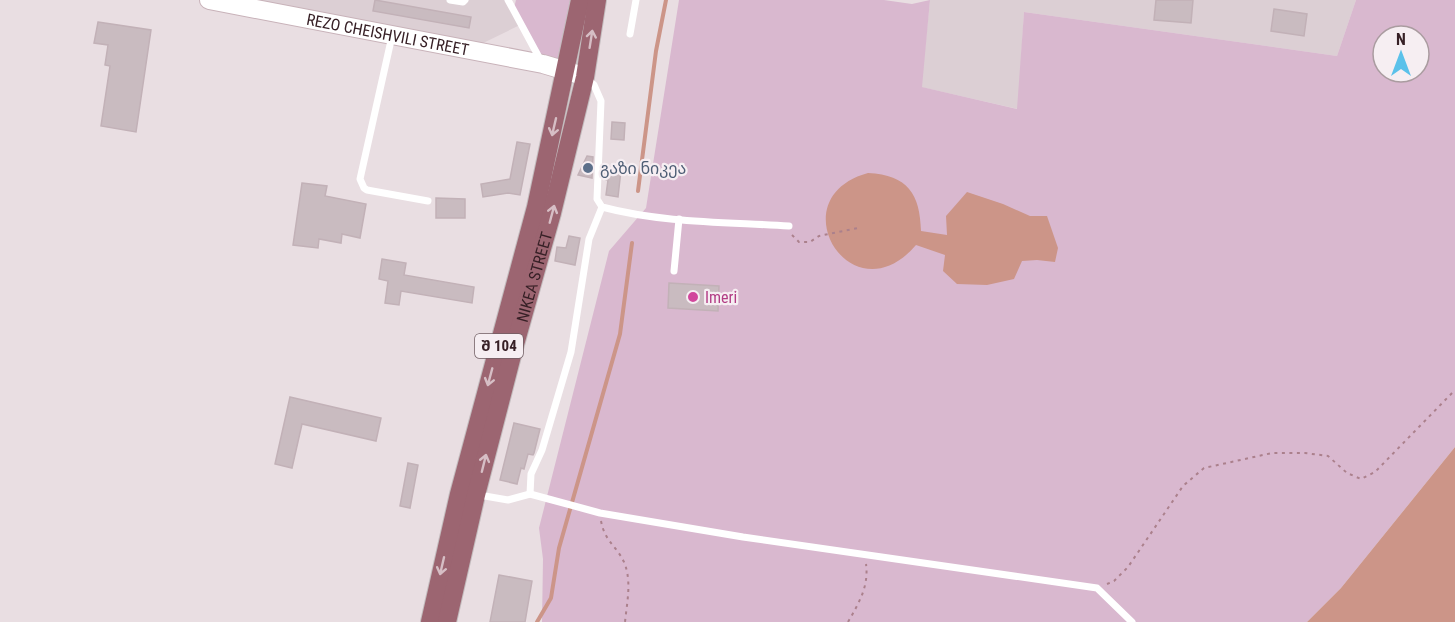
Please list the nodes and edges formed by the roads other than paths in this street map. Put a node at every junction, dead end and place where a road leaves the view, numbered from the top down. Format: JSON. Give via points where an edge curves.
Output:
{"nodes":[{"id":1,"x":209,"y":0,"type":"edge"},
{"id":2,"x":450,"y":0,"type":"edge"},
{"id":3,"x":465,"y":0,"type":"edge"},
{"id":4,"x":508,"y":0,"type":"edge"},
{"id":5,"x":580,"y":0,"type":"edge"},
{"id":6,"x":597,"y":0,"type":"edge"},
{"id":7,"x":636,"y":0,"type":"edge"},
{"id":8,"x":630,"y":34,"type":"dead end"},
{"id":9,"x":392,"y":36,"type":"junction"},
{"id":10,"x":543,"y":64,"type":"junction"},
{"id":11,"x":567,"y":70,"type":"junction"},
{"id":12,"x":585,"y":77,"type":"junction"},
{"id":13,"x":428,"y":201,"type":"dead end"},
{"id":14,"x":602,"y":207,"type":"junction"},
{"id":15,"x":679,"y":219,"type":"junction"},
{"id":16,"x":789,"y":225,"type":"road end"},
{"id":17,"x":674,"y":271,"type":"dead end"},
{"id":18,"x":530,"y":494,"type":"junction"},
{"id":19,"x":476,"y":495,"type":"junction"},
{"id":20,"x":430,"y":622,"type":"edge"},
{"id":21,"x":447,"y":622,"type":"edge"},
{"id":22,"x":1132,"y":622,"type":"edge"}],
"edges":[{"from":1,"to":9,"type":"main road","name":"REZO CHEISHVILI STREET"},
{"from":2,"to":3,"type":"lane"},
{"from":4,"to":10,"type":"lane"},
{"from":5,"to":11,"type":"main road","name":"NIKEA STREET"},
{"from":12,"to":6,"type":"main road","name":"NIKEA STREET","one_way":true},
{"from":7,"to":8,"type":"lane"},
{"from":9,"to":10,"type":"main road","name":"REZO CHEISHVILI STREET"},
{"from":9,"to":13,"type":"lane","via":[[360,179],[367,190]]},
{"from":10,"to":11,"type":"main road","name":"REZO CHEISHVILI STREET"},
{"from":11,"to":12,"type":"main road","name":"REZO CHEISHVILI STREET"},
{"from":11,"to":20,"type":"main road","name":"NIKEA STREET","number":"შ 104","one_way":true},
{"from":12,"to":14,"type":"lane","via":[[594,85],[601,101],[597,199]]},
{"from":19,"to":12,"type":"main road","name":"NIKEA STREET","number":"შ 104","one_way":true},
{"from":14,"to":15,"type":"lane"},
{"from":14,"to":18,"type":"lane","via":[[589,239],[571,352],[531,474]]},
{"from":15,"to":16,"type":"lane"},
{"from":15,"to":17,"type":"lane"},
{"from":18,"to":19,"type":"lane","via":[[508,500]]},
{"from":18,"to":22,"type":"lane","via":[[600,513],[1097,588]]},
{"from":19,"to":21,"type":"main road","name":"NIKEA STREET","number":"შ 104"}]}
